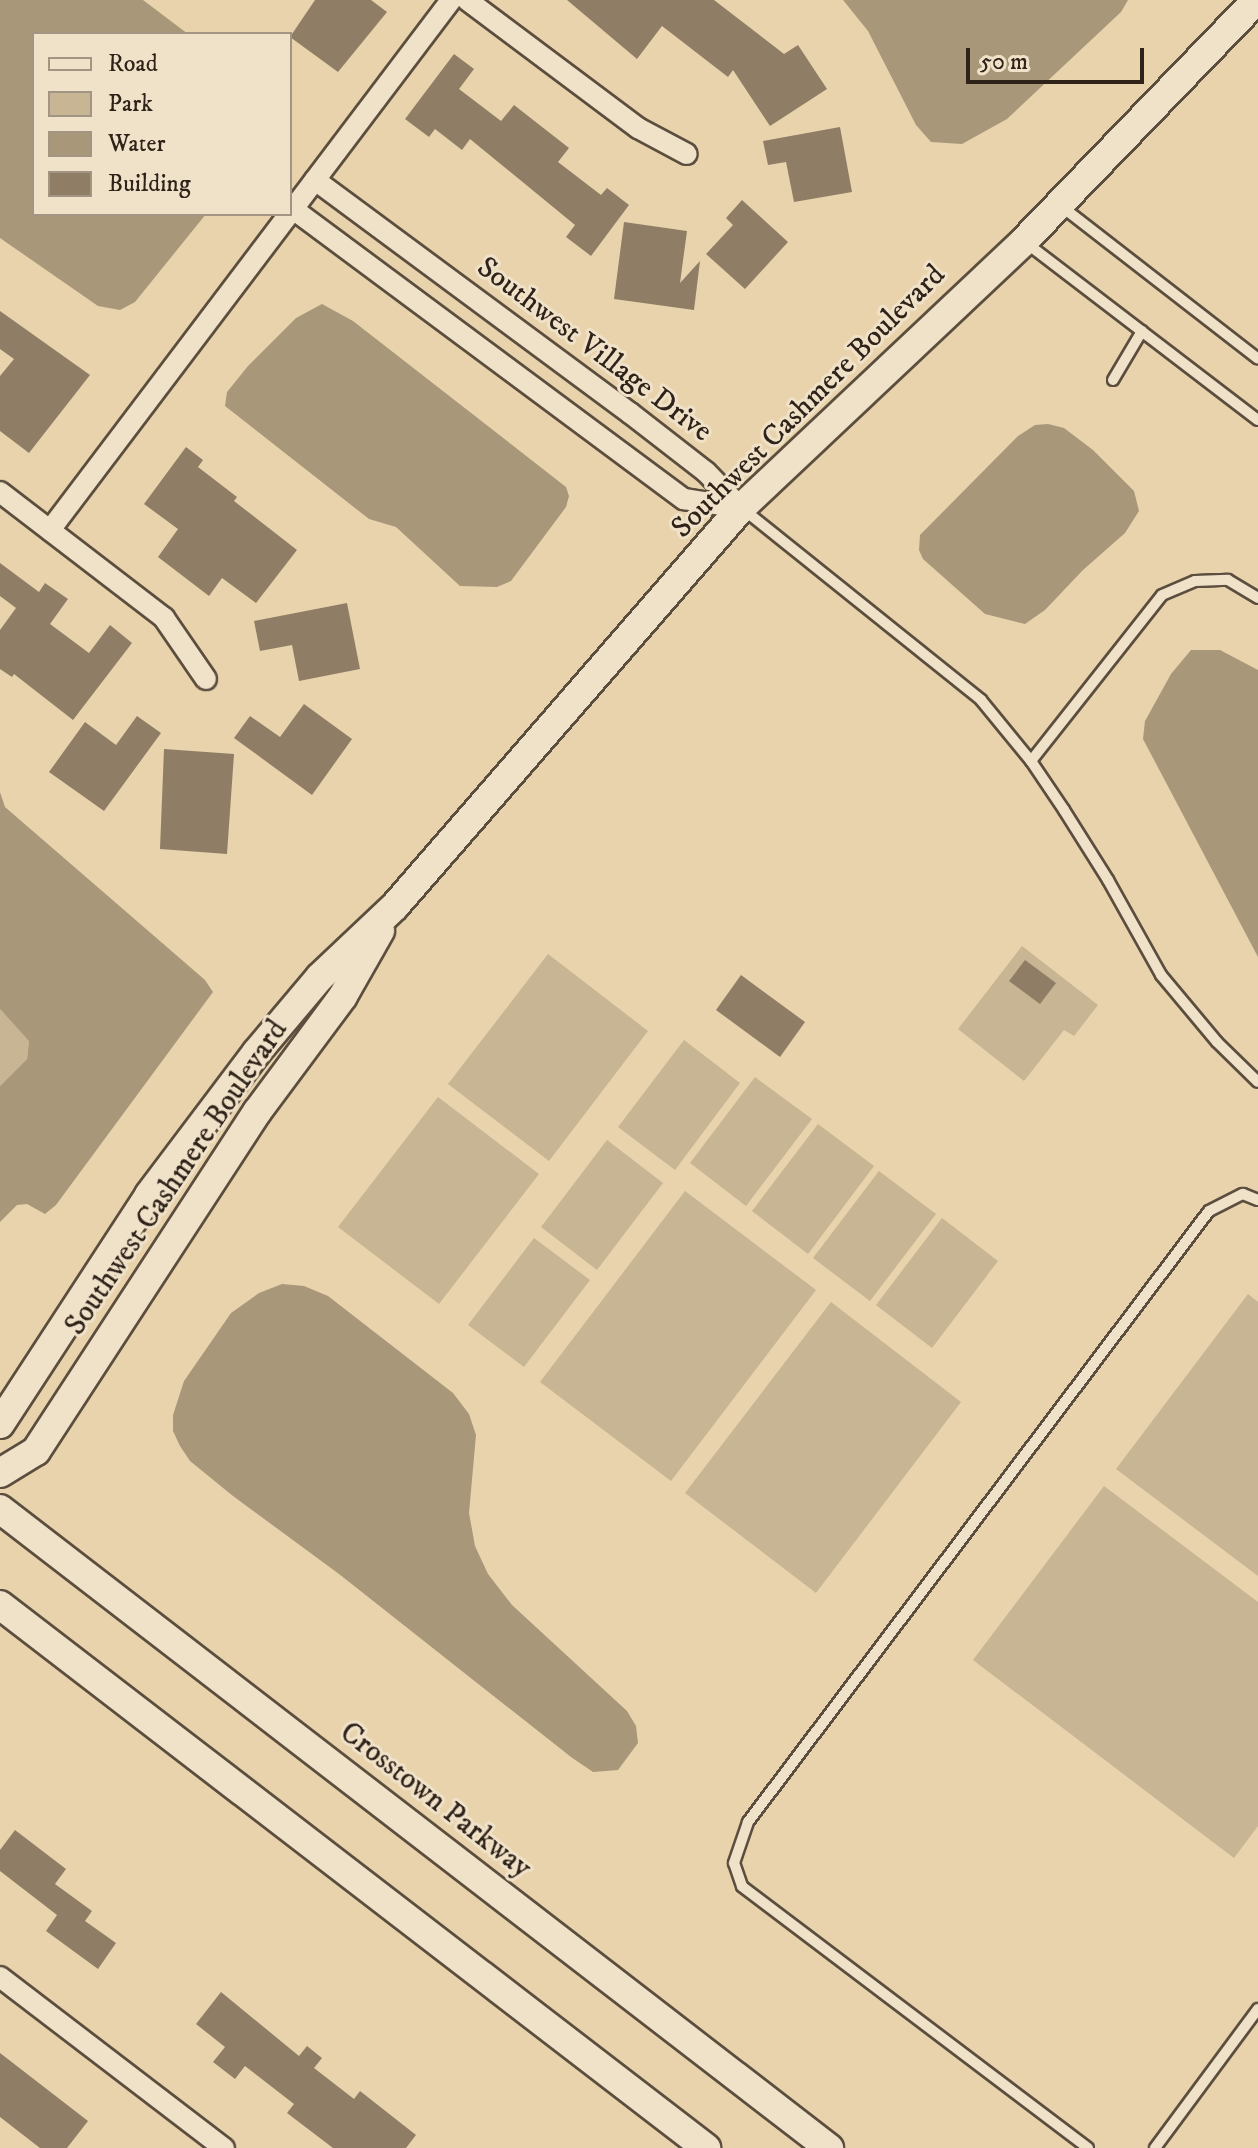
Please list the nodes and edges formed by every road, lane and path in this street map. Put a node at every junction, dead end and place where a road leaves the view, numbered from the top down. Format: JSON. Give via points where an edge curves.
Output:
{"nodes":[{"id":1,"x":451,"y":0,"type":"edge"},
{"id":2,"x":467,"y":0,"type":"edge"},
{"id":3,"x":1257,"y":0,"type":"edge"},
{"id":4,"x":687,"y":154,"type":"dead end"},
{"id":5,"x":315,"y":180,"type":"junction"},
{"id":6,"x":1059,"y":205,"type":"junction"},
{"id":7,"x":292,"y":211,"type":"edge"},
{"id":8,"x":292,"y":213,"type":"edge"},
{"id":9,"x":288,"y":216,"type":"edge"},
{"id":10,"x":1024,"y":241,"type":"junction"},
{"id":11,"x":1142,"y":331,"type":"junction"},
{"id":12,"x":1258,"y":359,"type":"edge"},
{"id":13,"x":1113,"y":380,"type":"dead end"},
{"id":14,"x":1258,"y":420,"type":"edge"},
{"id":15,"x":0,"y":492,"type":"edge"},
{"id":16,"x":741,"y":508,"type":"junction"},
{"id":17,"x":50,"y":530,"type":"junction"},
{"id":18,"x":1258,"y":598,"type":"edge"},
{"id":19,"x":206,"y":679,"type":"dead end"},
{"id":20,"x":1031,"y":761,"type":"junction"},
{"id":21,"x":395,"y":906,"type":"junction"},
{"id":22,"x":1258,"y":1082,"type":"edge"},
{"id":23,"x":1258,"y":1200,"type":"edge"},
{"id":24,"x":0,"y":1424,"type":"edge"},
{"id":25,"x":0,"y":1473,"type":"edge"},
{"id":26,"x":0,"y":1509,"type":"edge"},
{"id":27,"x":0,"y":1605,"type":"edge"},
{"id":28,"x":0,"y":1977,"type":"edge"},
{"id":29,"x":1258,"y":2009,"type":"edge"},
{"id":30,"x":224,"y":2148,"type":"edge"},
{"id":31,"x":706,"y":2148,"type":"edge"},
{"id":32,"x":829,"y":2148,"type":"edge"},
{"id":33,"x":1088,"y":2148,"type":"edge"},
{"id":34,"x":1155,"y":2148,"type":"edge"}],
"edges":[{"from":1,"to":5,"type":"street"},
{"from":2,"to":4,"type":"street","via":[[638,128]]},
{"from":3,"to":6,"type":"street","name":"Southwest Cashmere Boulevard"},
{"from":5,"to":7,"type":"street"},
{"from":5,"to":16,"type":"street","name":"Southwest Village Drive","via":[[630,413],[706,472]]},
{"from":6,"to":10,"type":"street","name":"Southwest Cashmere Boulevard"},
{"from":6,"to":12,"type":"lane"},
{"from":8,"to":16,"type":"street","name":"Southwest Village Drive","via":[[684,499]]},
{"from":9,"to":17,"type":"street"},
{"from":10,"to":11,"type":"lane"},
{"from":10,"to":16,"type":"street","name":"Southwest Cashmere Boulevard"},
{"from":11,"to":13,"type":"lane"},
{"from":11,"to":14,"type":"lane"},
{"from":15,"to":17,"type":"street"},
{"from":16,"to":20,"type":"lane","via":[[981,700]]},
{"from":16,"to":21,"type":"street","name":"Southwest Cashmere Boulevard"},
{"from":17,"to":19,"type":"street","via":[[164,618]]},
{"from":18,"to":20,"type":"lane","via":[[1228,580],[1195,581],[1162,595]]},
{"from":20,"to":22,"type":"lane","via":[[1108,880],[1161,975]]},
{"from":21,"to":24,"type":"street","name":"Southwest Cashmere Boulevard","via":[[320,977],[247,1065],[149,1195]]},
{"from":21,"to":25,"type":"street","name":"Southwest Cashmere Boulevard","via":[[343,996],[257,1112],[36,1451]]},
{"from":23,"to":33,"type":"lane","via":[[1243,1194],[1209,1211],[748,1822],[734,1863],[742,1886]]},
{"from":26,"to":32,"type":"street","name":"Crosstown Parkway"},
{"from":27,"to":31,"type":"street"},
{"from":28,"to":30,"type":"street"},
{"from":29,"to":34,"type":"lane"}]}
